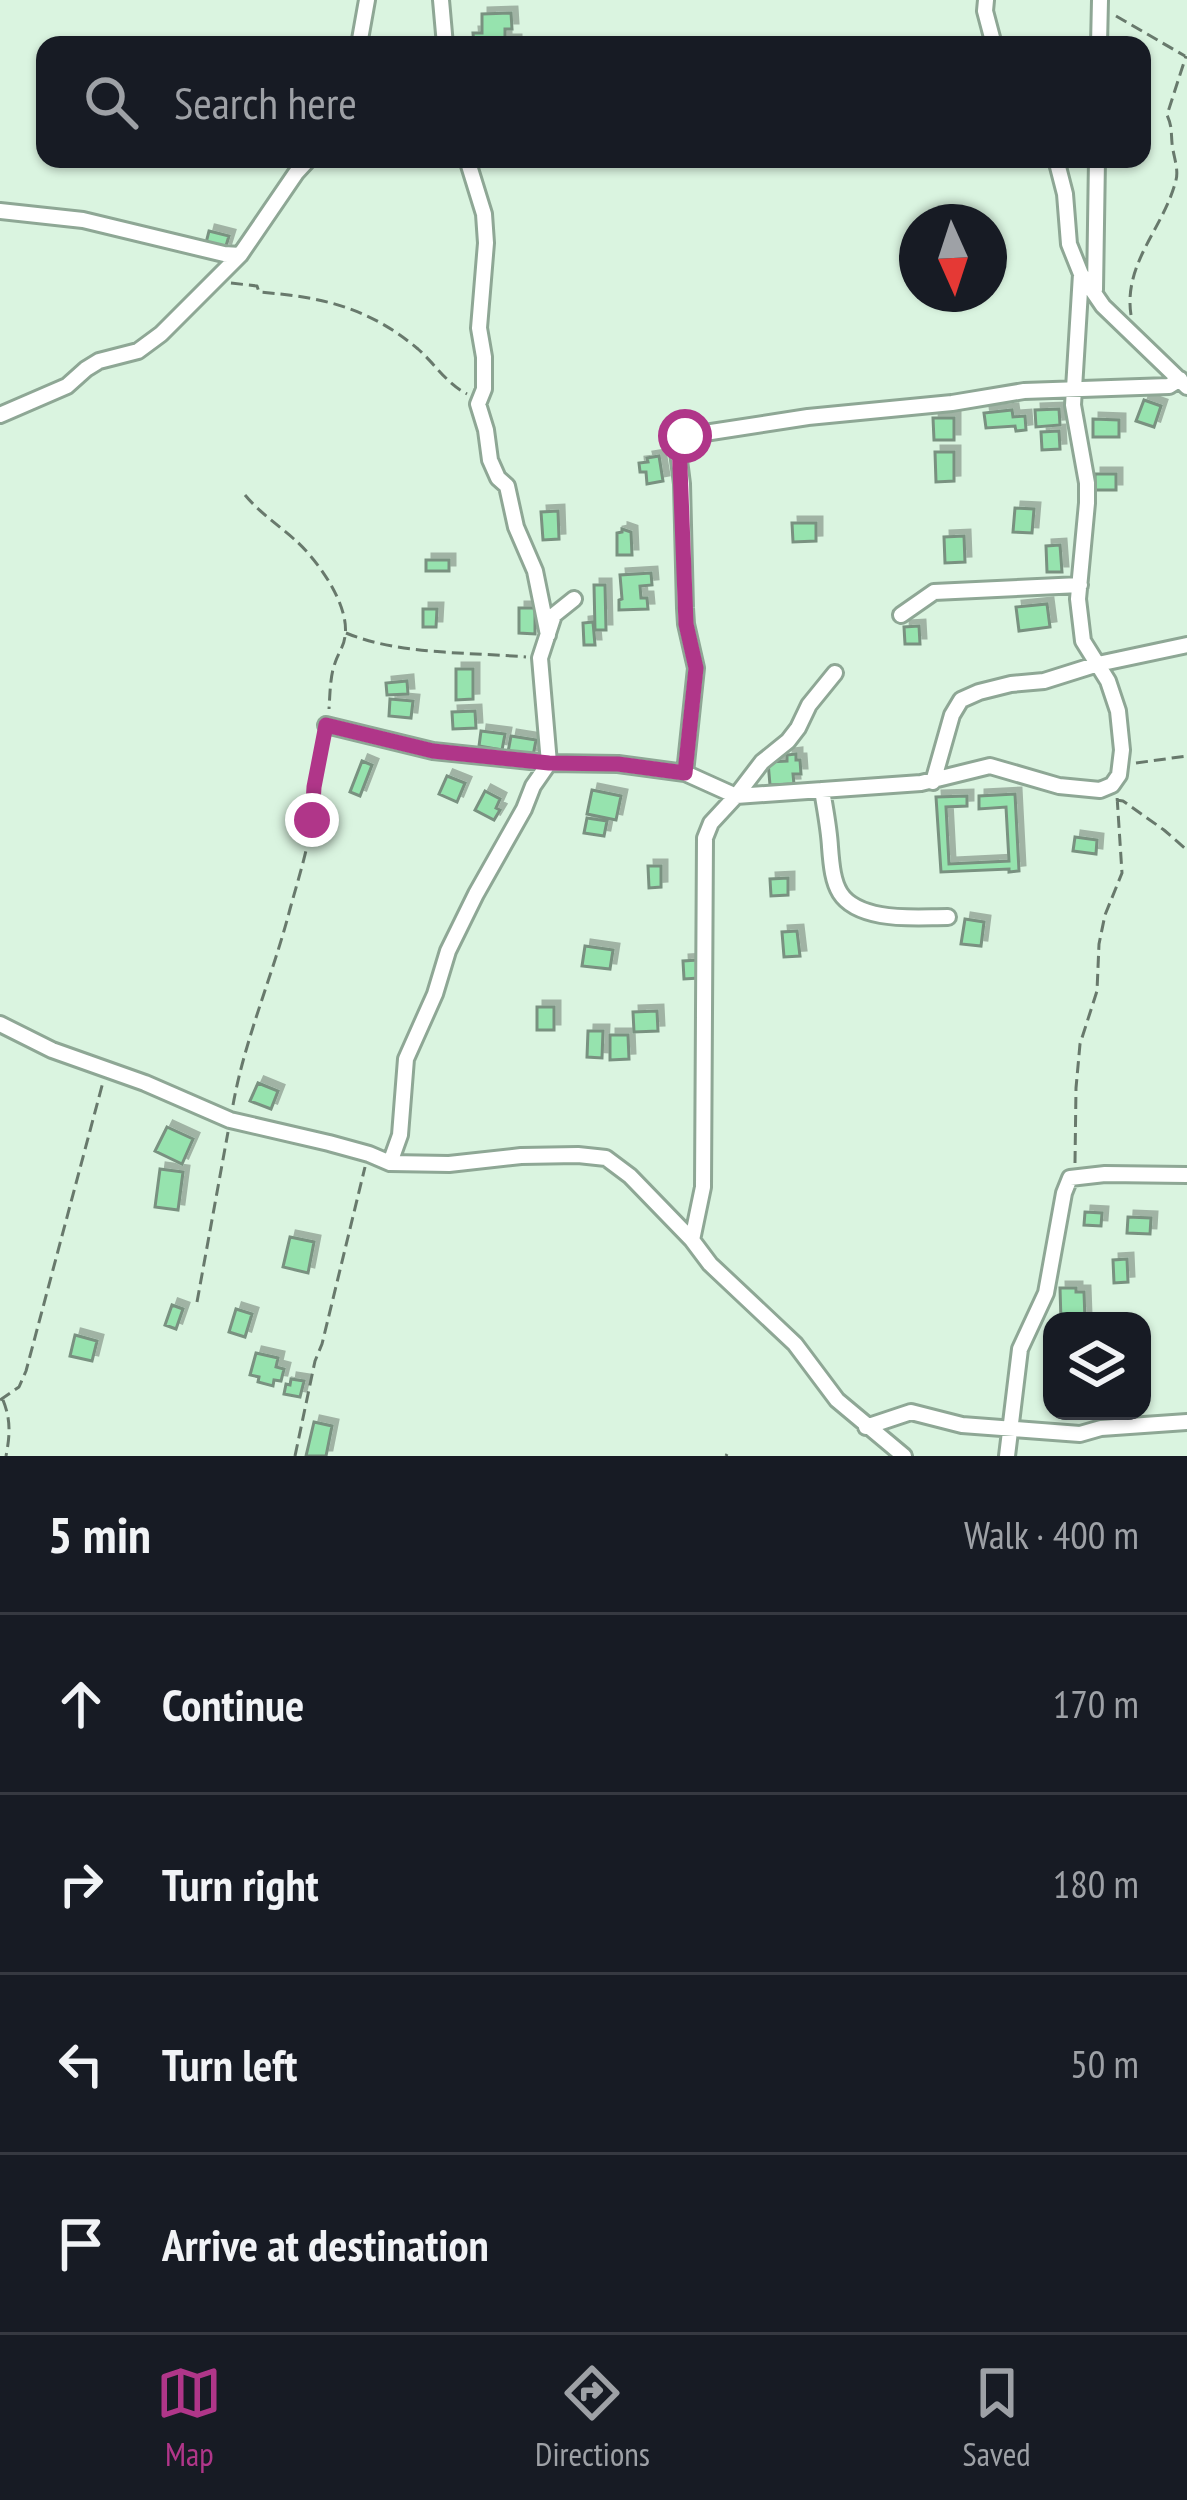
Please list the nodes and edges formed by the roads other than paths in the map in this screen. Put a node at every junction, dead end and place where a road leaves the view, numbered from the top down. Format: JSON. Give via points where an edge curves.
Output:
{"nodes":[{"id":1,"x":367,"y":0,"type":"edge"},
{"id":2,"x":441,"y":0,"type":"edge"},
{"id":3,"x":986,"y":0,"type":"edge"},
{"id":4,"x":1099,"y":3,"type":"edge"},
{"id":5,"x":361,"y":36,"type":"edge"},
{"id":6,"x":444,"y":36,"type":"edge"},
{"id":7,"x":992,"y":36,"type":"edge"},
{"id":8,"x":1099,"y":36,"type":"edge"},
{"id":9,"x":301,"y":168,"type":"edge"},
{"id":10,"x":470,"y":168,"type":"edge"},
{"id":11,"x":1058,"y":168,"type":"edge"},
{"id":12,"x":1097,"y":168,"type":"edge"},
{"id":13,"x":0,"y":212,"type":"edge"},
{"id":14,"x":241,"y":255,"type":"junction"},
{"id":15,"x":1081,"y":274,"type":"junction"},
{"id":16,"x":1095,"y":290,"type":"junction"},
{"id":17,"x":1183,"y":383,"type":"edge"},
{"id":18,"x":1075,"y":390,"type":"junction"},
{"id":19,"x":0,"y":415,"type":"edge"},
{"id":20,"x":1080,"y":585,"type":"junction"},
{"id":21,"x":574,"y":599,"type":"dead end"},
{"id":22,"x":901,"y":615,"type":"dead end"},
{"id":23,"x":548,"y":634,"type":"junction"},
{"id":24,"x":1187,"y":645,"type":"edge"},
{"id":25,"x":1098,"y":664,"type":"junction"},
{"id":26,"x":835,"y":673,"type":"dead end"},
{"id":27,"x":326,"y":725,"type":"road end"},
{"id":28,"x":549,"y":763,"type":"junction"},
{"id":29,"x":685,"y":773,"type":"junction"},
{"id":30,"x":933,"y":782,"type":"junction"},
{"id":31,"x":823,"y":790,"type":"junction"},
{"id":32,"x":736,"y":796,"type":"junction"},
{"id":33,"x":949,"y":917,"type":"dead end"},
{"id":34,"x":0,"y":1024,"type":"edge"},
{"id":35,"x":390,"y":1163,"type":"junction"},
{"id":36,"x":1187,"y":1175,"type":"edge"},
{"id":37,"x":692,"y":1240,"type":"junction"},
{"id":38,"x":1187,"y":1422,"type":"edge"},
{"id":39,"x":866,"y":1427,"type":"junction"},
{"id":40,"x":1010,"y":1430,"type":"junction"},
{"id":41,"x":904,"y":1456,"type":"edge"},
{"id":42,"x":1007,"y":1456,"type":"edge"}],
"edges":[{"from":1,"to":5,"type":"street"},
{"from":2,"to":6,"type":"street"},
{"from":3,"to":7,"type":"street"},
{"from":4,"to":8,"type":"street"},
{"from":9,"to":14,"type":"street"},
{"from":10,"to":23,"type":"street","via":[[486,243],[478,404]]},
{"from":11,"to":15,"type":"street"},
{"from":12,"to":16,"type":"street"},
{"from":13,"to":14,"type":"street","via":[[82,220]]},
{"from":14,"to":19,"type":"street","via":[[146,346],[99,361],[67,386]]},
{"from":15,"to":16,"type":"street"},
{"from":15,"to":18,"type":"street"},
{"from":16,"to":17,"type":"street"},
{"from":17,"to":18,"type":"street"},
{"from":18,"to":20,"type":"street","via":[[1087,483]]},
{"from":18,"to":29,"type":"street","via":[[808,417],[679,441],[686,624],[696,668]]},
{"from":20,"to":22,"type":"street","via":[[934,592]]},
{"from":20,"to":25,"type":"street","via":[[1084,641]]},
{"from":21,"to":23,"type":"street","via":[[554,615]]},
{"from":23,"to":28,"type":"street","via":[[540,658]]},
{"from":24,"to":25,"type":"street"},
{"from":25,"to":30,"type":"street","via":[[962,700]]},
{"from":25,"to":30,"type":"street","via":[[1118,711],[1122,750],[1112,785],[1059,786],[990,766]]},
{"from":26,"to":32,"type":"street","via":[[788,741]]},
{"from":27,"to":28,"type":"street","via":[[433,751]]},
{"from":28,"to":29,"type":"street"},
{"from":28,"to":35,"type":"street","via":[[448,951],[406,1059]]},
{"from":29,"to":32,"type":"street"},
{"from":30,"to":31,"type":"street"},
{"from":31,"to":32,"type":"street"},
{"from":31,"to":33,"type":"street","via":[[838,891],[883,916]]},
{"from":32,"to":37,"type":"street","via":[[705,838],[703,1187]]},
{"from":34,"to":35,"type":"street","via":[[230,1120]]},
{"from":35,"to":37,"type":"street","via":[[606,1158]]},
{"from":36,"to":40,"type":"street","via":[[1070,1178],[1046,1293],[1020,1349]]},
{"from":37,"to":39,"type":"street"},
{"from":38,"to":40,"type":"street","via":[[1080,1434]]},
{"from":39,"to":40,"type":"street","via":[[911,1412]]},
{"from":39,"to":41,"type":"street"},
{"from":40,"to":42,"type":"street"}]}
